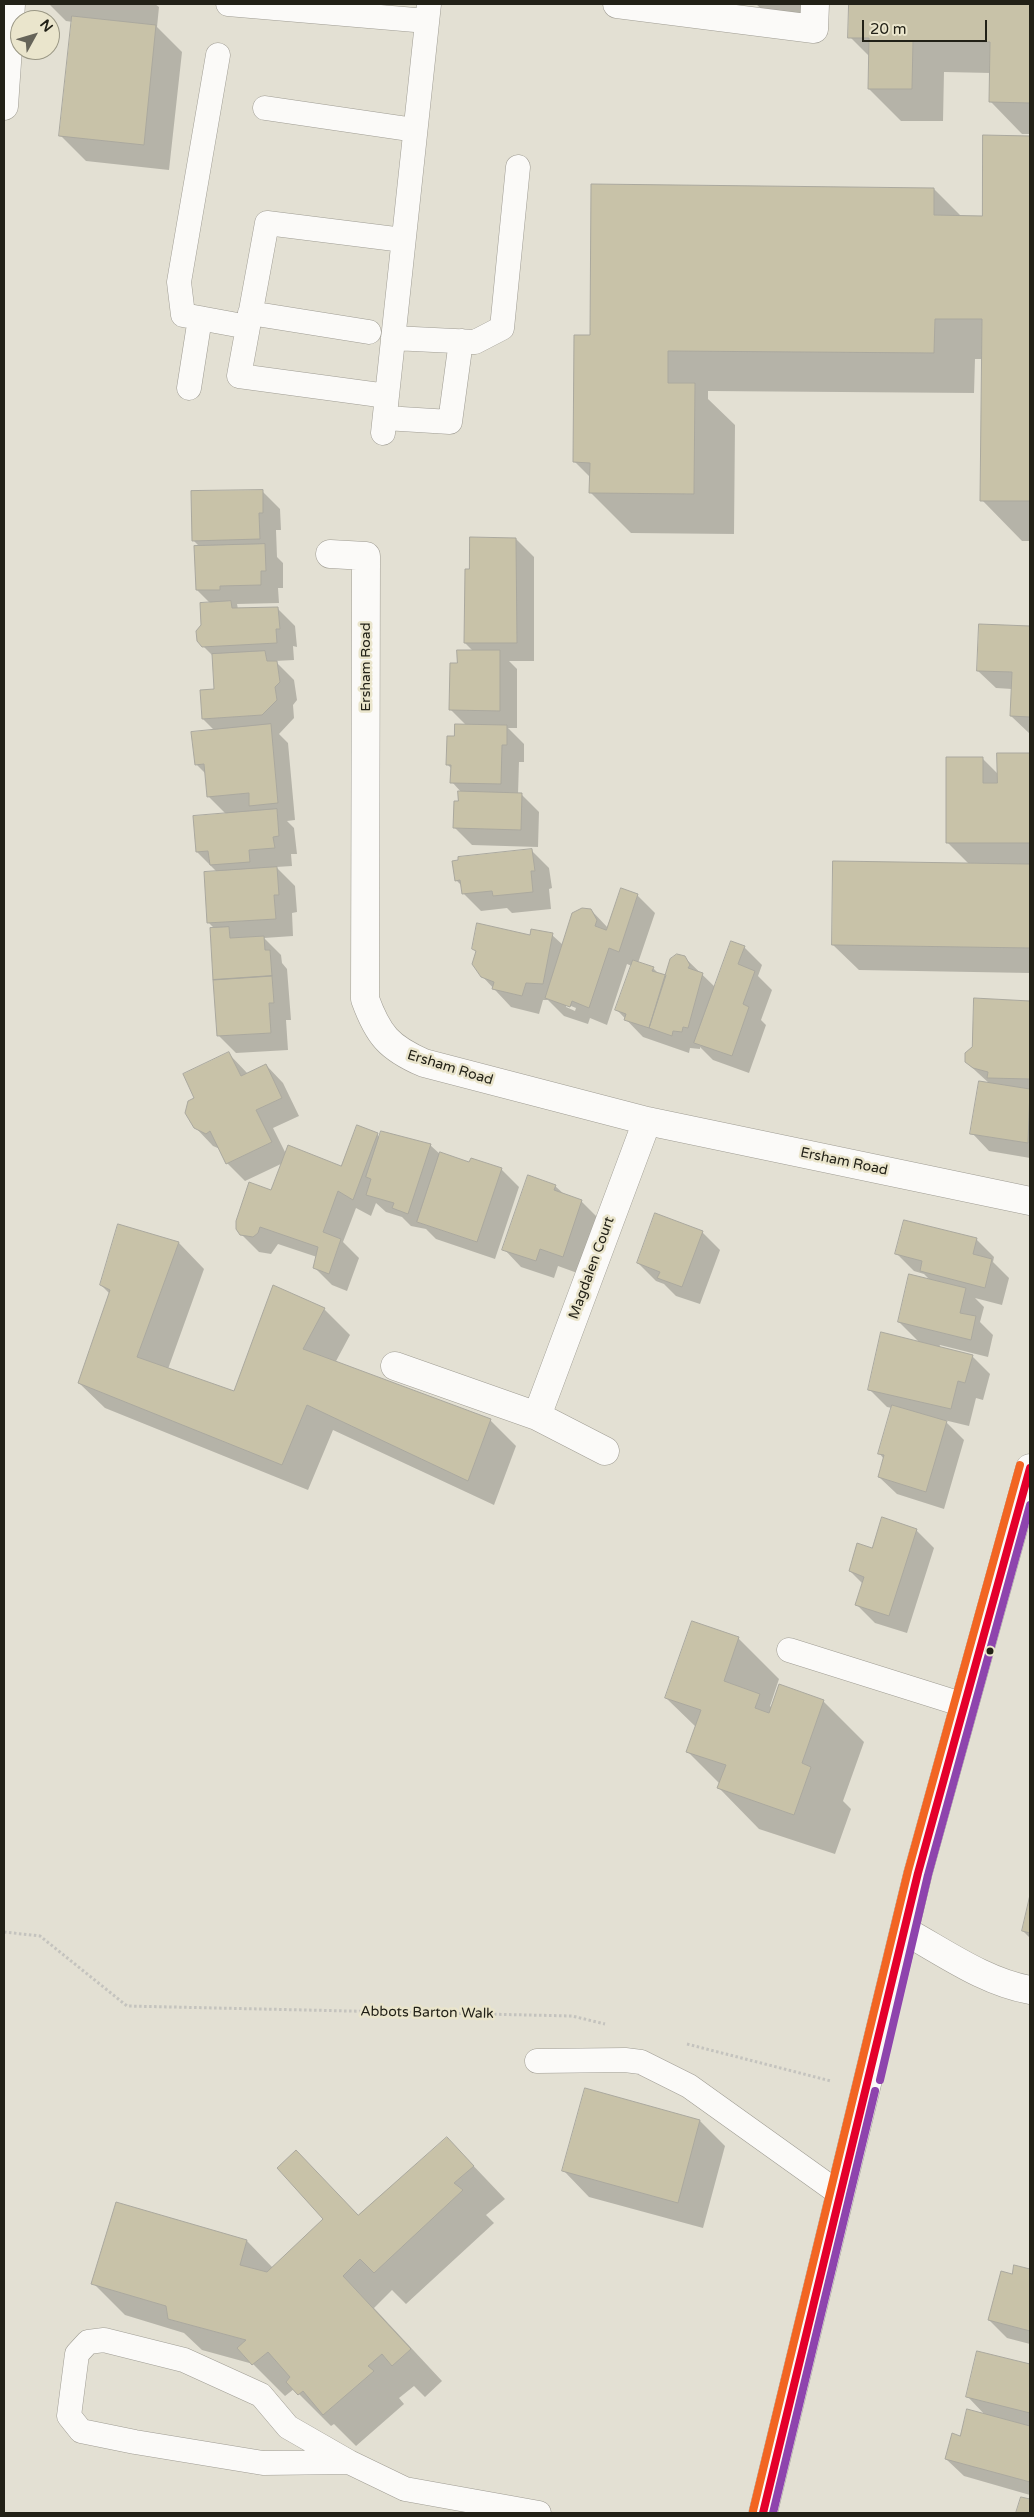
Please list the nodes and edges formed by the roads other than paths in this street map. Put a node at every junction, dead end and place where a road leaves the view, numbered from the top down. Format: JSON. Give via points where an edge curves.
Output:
{"nodes":[{"id":1,"x":11,"y":4,"type":"edge"},
{"id":2,"x":228,"y":4,"type":"edge"},
{"id":3,"x":617,"y":4,"type":"edge"},
{"id":4,"x":815,"y":4,"type":"edge"},
{"id":5,"x":428,"y":12,"type":"edge"},
{"id":6,"x":218,"y":55,"type":"dead end"},
{"id":7,"x":4,"y":106,"type":"edge"},
{"id":8,"x":265,"y":108,"type":"dead end"},
{"id":9,"x":415,"y":130,"type":"junction"},
{"id":10,"x":518,"y":167,"type":"dead end"},
{"id":11,"x":403,"y":240,"type":"junction"},
{"id":12,"x":200,"y":318,"type":"junction"},
{"id":13,"x":249,"y":320,"type":"junction"},
{"id":14,"x":369,"y":332,"type":"dead end"},
{"id":15,"x":393,"y":338,"type":"junction"},
{"id":16,"x":461,"y":341,"type":"junction"},
{"id":17,"x":189,"y":388,"type":"dead end"},
{"id":18,"x":385,"y":416,"type":"junction"},
{"id":19,"x":330,"y":554,"type":"dead end"},
{"id":20,"x":647,"y":1121,"type":"junction"},
{"id":21,"x":1030,"y":1201,"type":"edge"},
{"id":22,"x":395,"y":1366,"type":"dead end"},
{"id":23,"x":537,"y":1416,"type":"junction"},
{"id":24,"x":605,"y":1451,"type":"dead end"},
{"id":25,"x":1030,"y":1468,"type":"edge"},
{"id":26,"x":789,"y":1650,"type":"dead end"},
{"id":27,"x":964,"y":1705,"type":"junction"},
{"id":28,"x":905,"y":1931,"type":"junction"},
{"id":29,"x":1030,"y":1990,"type":"edge"},
{"id":30,"x":537,"y":2061,"type":"dead end"},
{"id":31,"x":840,"y":2194,"type":"junction"},
{"id":32,"x":349,"y":2462,"type":"junction"},
{"id":33,"x":539,"y":2513,"type":"edge"},
{"id":34,"x":763,"y":2513,"type":"edge"}],
"edges":[{"from":1,"to":7,"type":"street"},
{"from":2,"to":5,"type":"lane"},
{"from":3,"to":4,"type":"street","via":[[814,29]]},
{"from":5,"to":9,"type":"lane"},
{"from":6,"to":12,"type":"lane","via":[[179,282],[184,315]]},
{"from":8,"to":9,"type":"lane"},
{"from":9,"to":11,"type":"lane"},
{"from":10,"to":16,"type":"lane","via":[[502,328],[475,342]]},
{"from":11,"to":13,"type":"lane","via":[[267,223]]},
{"from":11,"to":15,"type":"lane"},
{"from":12,"to":13,"type":"lane"},
{"from":12,"to":17,"type":"lane"},
{"from":13,"to":14,"type":"lane"},
{"from":13,"to":18,"type":"lane","via":[[239,376]]},
{"from":15,"to":16,"type":"lane"},
{"from":15,"to":18,"type":"lane"},
{"from":16,"to":18,"type":"lane","via":[[450,422]]},
{"from":19,"to":20,"type":"street","name":"Ersham Road","via":[[366,556],[365,999],[374,1022],[384,1038],[402,1053],[424,1063]]},
{"from":20,"to":21,"type":"street","name":"Ersham Road"},
{"from":20,"to":23,"type":"street","name":"Magdalen Court"},
{"from":22,"to":23,"type":"street"},
{"from":23,"to":24,"type":"street"},
{"from":25,"to":27,"type":"street"},
{"from":26,"to":27,"type":"lane"},
{"from":27,"to":28,"type":"street"},
{"from":28,"to":29,"type":"street","via":[[977,1972],[1008,1986]]},
{"from":28,"to":31,"type":"street"},
{"from":30,"to":31,"type":"lane","via":[[641,2062],[689,2086]]},
{"from":31,"to":34,"type":"street"},
{"from":32,"to":32,"type":"lane","via":[[288,2427],[261,2395],[184,2360],[104,2340],[88,2342],[77,2354],[69,2416],[82,2430],[263,2463]]},
{"from":32,"to":33,"type":"lane","via":[[405,2489]]}]}
